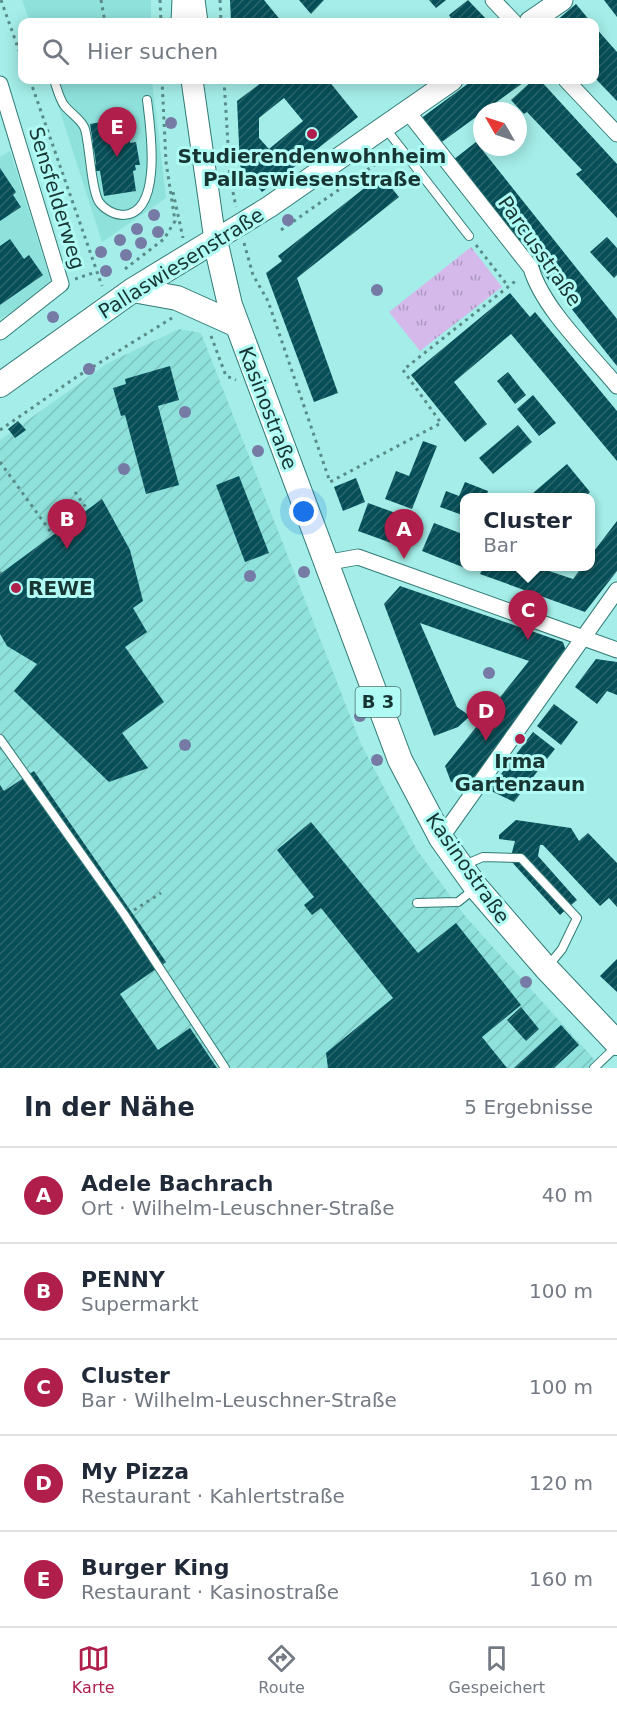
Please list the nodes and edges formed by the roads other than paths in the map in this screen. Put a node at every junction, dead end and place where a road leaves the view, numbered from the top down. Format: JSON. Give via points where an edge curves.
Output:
{"nodes":[{"id":1,"x":183,"y":0,"type":"edge"},
{"id":2,"x":194,"y":0,"type":"edge"},
{"id":3,"x":493,"y":0,"type":"edge"},
{"id":4,"x":562,"y":0,"type":"edge"},
{"id":5,"x":182,"y":18,"type":"edge"},
{"id":6,"x":196,"y":18,"type":"edge"},
{"id":7,"x":510,"y":18,"type":"edge"},
{"id":8,"x":536,"y":18,"type":"edge"},
{"id":9,"x":0,"y":84,"type":"edge"},
{"id":10,"x":56,"y":84,"type":"edge"},
{"id":11,"x":193,"y":84,"type":"edge"},
{"id":12,"x":446,"y":84,"type":"edge"},
{"id":13,"x":570,"y":84,"type":"edge"},
{"id":14,"x":147,"y":100,"type":"dead end"},
{"id":15,"x":408,"y":112,"type":"junction"},
{"id":16,"x":385,"y":128,"type":"junction"},
{"id":17,"x":617,"y":134,"type":"edge"},
{"id":18,"x":469,"y":236,"type":"road end"},
{"id":19,"x":215,"y":240,"type":"junction"},
{"id":20,"x":134,"y":290,"type":"junction"},
{"id":21,"x":237,"y":325,"type":"junction"},
{"id":22,"x":0,"y":332,"type":"edge"},
{"id":23,"x":0,"y":385,"type":"edge"},
{"id":24,"x":617,"y":386,"type":"edge"},
{"id":25,"x":325,"y":563,"type":"junction"},
{"id":26,"x":617,"y":590,"type":"edge"},
{"id":27,"x":582,"y":637,"type":"junction"},
{"id":28,"x":617,"y":650,"type":"edge"},
{"id":29,"x":0,"y":740,"type":"edge"},
{"id":30,"x":441,"y":837,"type":"junction"},
{"id":31,"x":461,"y":866,"type":"junction"},
{"id":32,"x":477,"y":887,"type":"junction"},
{"id":33,"x":417,"y":903,"type":"dead end"},
{"id":34,"x":546,"y":968,"type":"junction"},
{"id":35,"x":615,"y":1039,"type":"edge"},
{"id":36,"x":225,"y":1068,"type":"edge"},
{"id":37,"x":594,"y":1068,"type":"edge"}],
"edges":[{"from":1,"to":5,"type":"street"},
{"from":2,"to":6,"type":"street"},
{"from":3,"to":7,"type":"street"},
{"from":4,"to":8,"type":"street"},
{"from":9,"to":22,"type":"street","name":"Sensfelderweg","via":[[61,284]]},
{"from":10,"to":14,"type":"lane","via":[[63,104],[85,126],[98,200],[107,210],[121,215],[144,204],[150,179]]},
{"from":11,"to":19,"type":"street","name":"Kasinostraße"},
{"from":12,"to":15,"type":"street","name":"Pallaswiesenstraße"},
{"from":13,"to":17,"type":"street"},
{"from":15,"to":16,"type":"street","name":"Pallaswiesenstraße"},
{"from":15,"to":24,"type":"street","name":"Parcusstraße","via":[[531,268],[535,283]]},
{"from":16,"to":18,"type":"lane"},
{"from":16,"to":19,"type":"street","name":"Pallaswiesenstraße"},
{"from":19,"to":20,"type":"main road","name":"Pallaswiesenstraße"},
{"from":19,"to":21,"type":"main road","name":"Kasinostraße","number":"B 3"},
{"from":20,"to":21,"type":"main road","via":[[177,298]]},
{"from":20,"to":23,"type":"main road","name":"Pallaswiesenstraße"},
{"from":21,"to":25,"type":"main road","name":"Kasinostraße","number":"B 3"},
{"from":25,"to":27,"type":"street","via":[[358,556]]},
{"from":25,"to":30,"type":"main road","name":"Kasinostraße","number":"B 3","via":[[400,760]]},
{"from":26,"to":27,"type":"street"},
{"from":27,"to":28,"type":"street"},
{"from":27,"to":30,"type":"street"},
{"from":29,"to":36,"type":"lane","via":[[124,914]]},
{"from":30,"to":31,"type":"main road","name":"Kasinostraße","number":"B 3"},
{"from":31,"to":32,"type":"main road","name":"Kasinostraße","number":"B 3"},
{"from":31,"to":34,"type":"lane","via":[[483,857],[521,858],[577,918],[562,949]]},
{"from":32,"to":33,"type":"lane","via":[[458,902]]},
{"from":32,"to":34,"type":"main road","name":"Kasinostraße","number":"B 3"},
{"from":34,"to":35,"type":"main road","name":"Kasinostraße","number":"B 3"},
{"from":35,"to":37,"type":"lane"}]}
